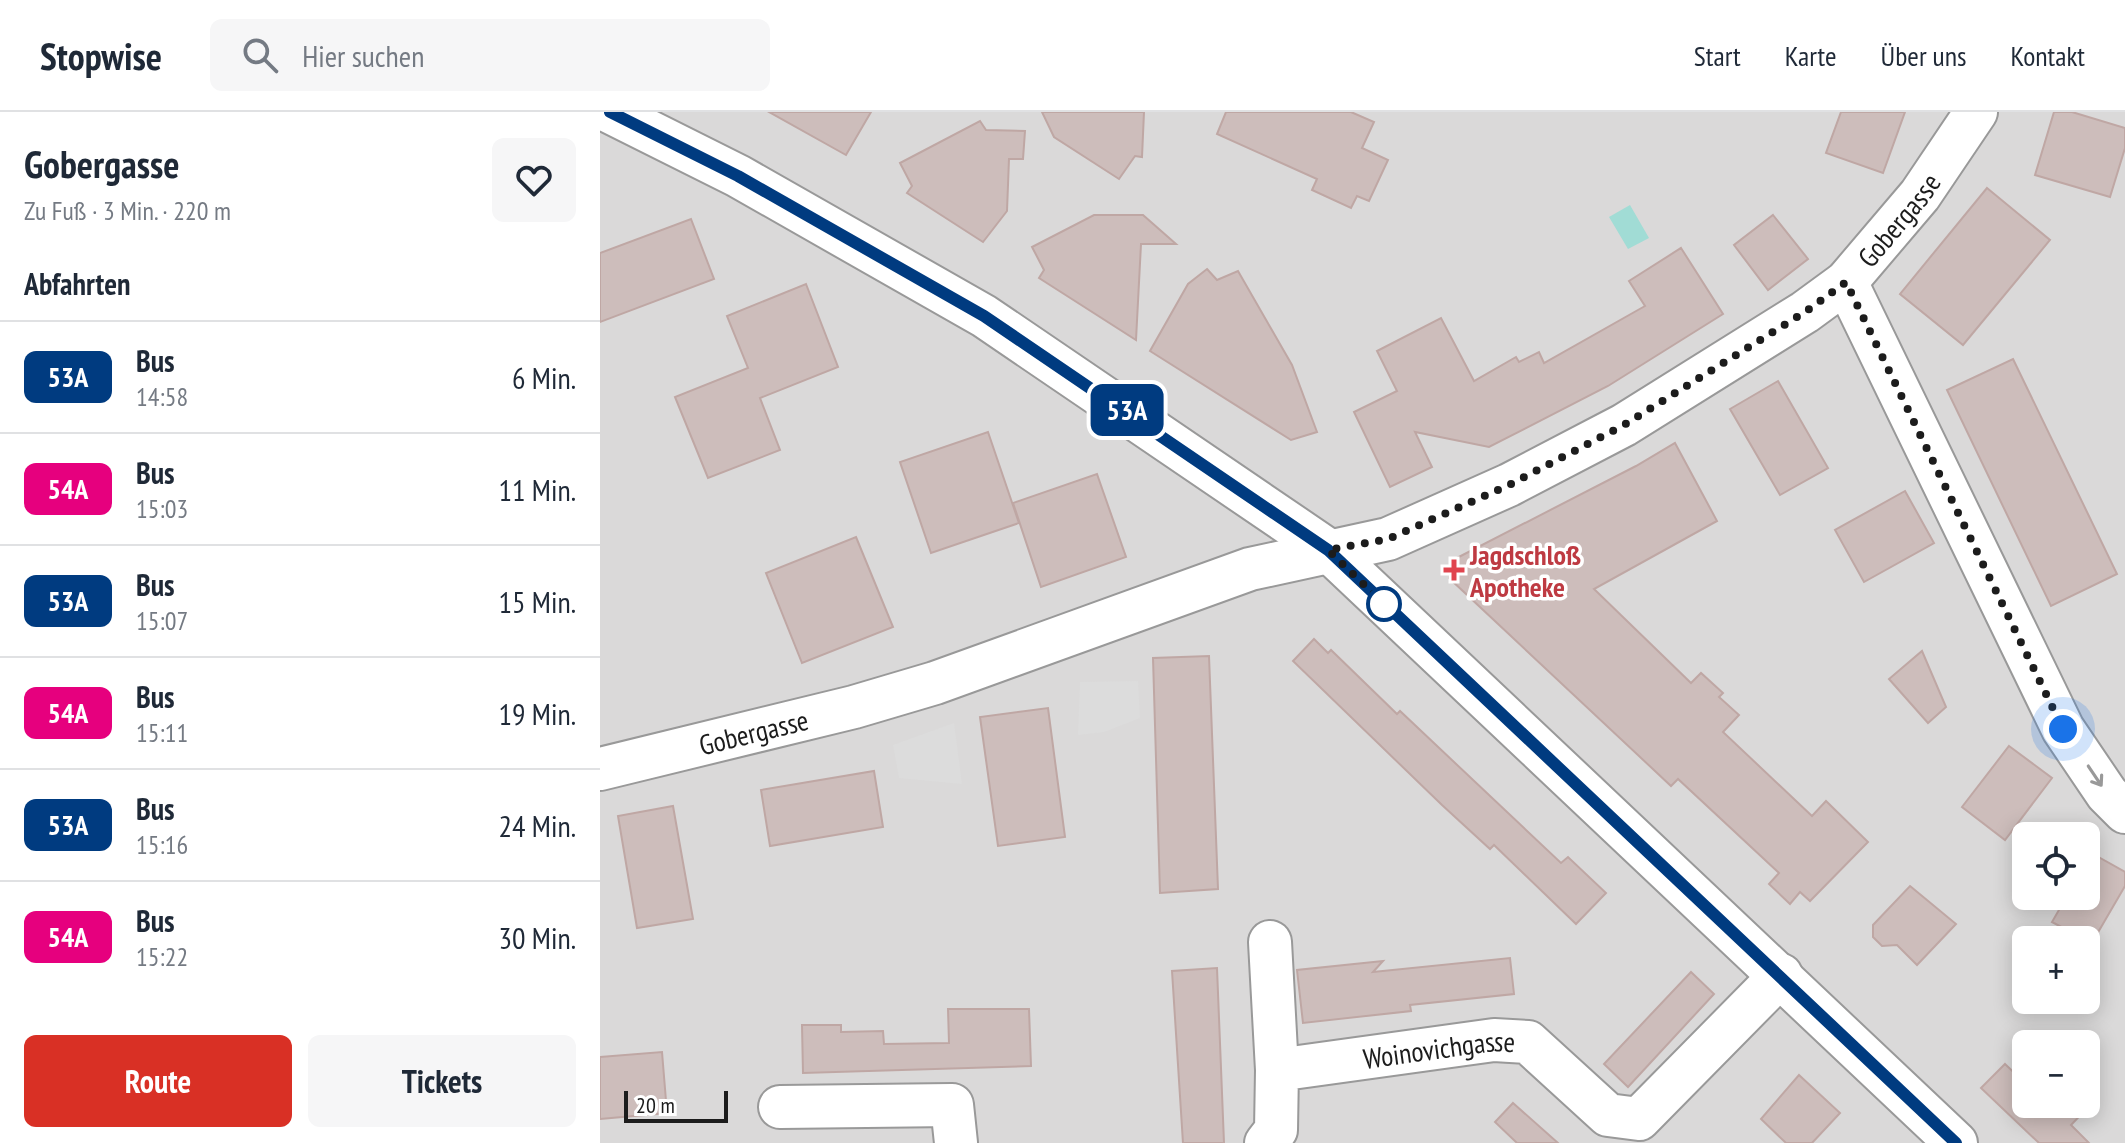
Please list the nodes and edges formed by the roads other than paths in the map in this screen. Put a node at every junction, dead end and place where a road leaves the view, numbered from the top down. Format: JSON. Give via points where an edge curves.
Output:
{"nodes":[{"id":1,"x":610,"y":112,"type":"edge"},
{"id":2,"x":1976,"y":112,"type":"edge"},
{"id":3,"x":1846,"y":282,"type":"junction"},
{"id":4,"x":1328,"y":550,"type":"junction"},
{"id":5,"x":600,"y":769,"type":"edge"},
{"id":6,"x":2125,"y":812,"type":"edge"},
{"id":7,"x":1270,"y":942,"type":"dead end"},
{"id":8,"x":1781,"y":975,"type":"junction"},
{"id":9,"x":1277,"y":1070,"type":"junction"},
{"id":10,"x":780,"y":1107,"type":"dead end"},
{"id":11,"x":956,"y":1143,"type":"edge"},
{"id":12,"x":1266,"y":1143,"type":"edge"},
{"id":13,"x":1956,"y":1143,"type":"edge"}],
"edges":[{"from":1,"to":4,"type":"street","via":[[738,176],[984,316]]},
{"from":2,"to":3,"type":"street","name":"Gobergasse","via":[[1920,195]]},
{"from":3,"to":4,"type":"street","name":"Gobergasse","via":[[1624,425],[1535,472],[1388,539]]},
{"from":3,"to":6,"type":"street","one_way":true,"via":[[2063,729]]},
{"from":4,"to":5,"type":"street","name":"Gobergasse","via":[[1250,569],[925,686]]},
{"from":4,"to":8,"type":"street"},
{"from":7,"to":9,"type":"street"},
{"from":8,"to":9,"type":"street","name":"Woinovichgasse","via":[[1639,1119],[1608,1115],[1528,1042],[1494,1040]]},
{"from":8,"to":13,"type":"street"},
{"from":9,"to":12,"type":"street","via":[[1276,1130]]},
{"from":10,"to":11,"type":"street","via":[[952,1105]]}]}
